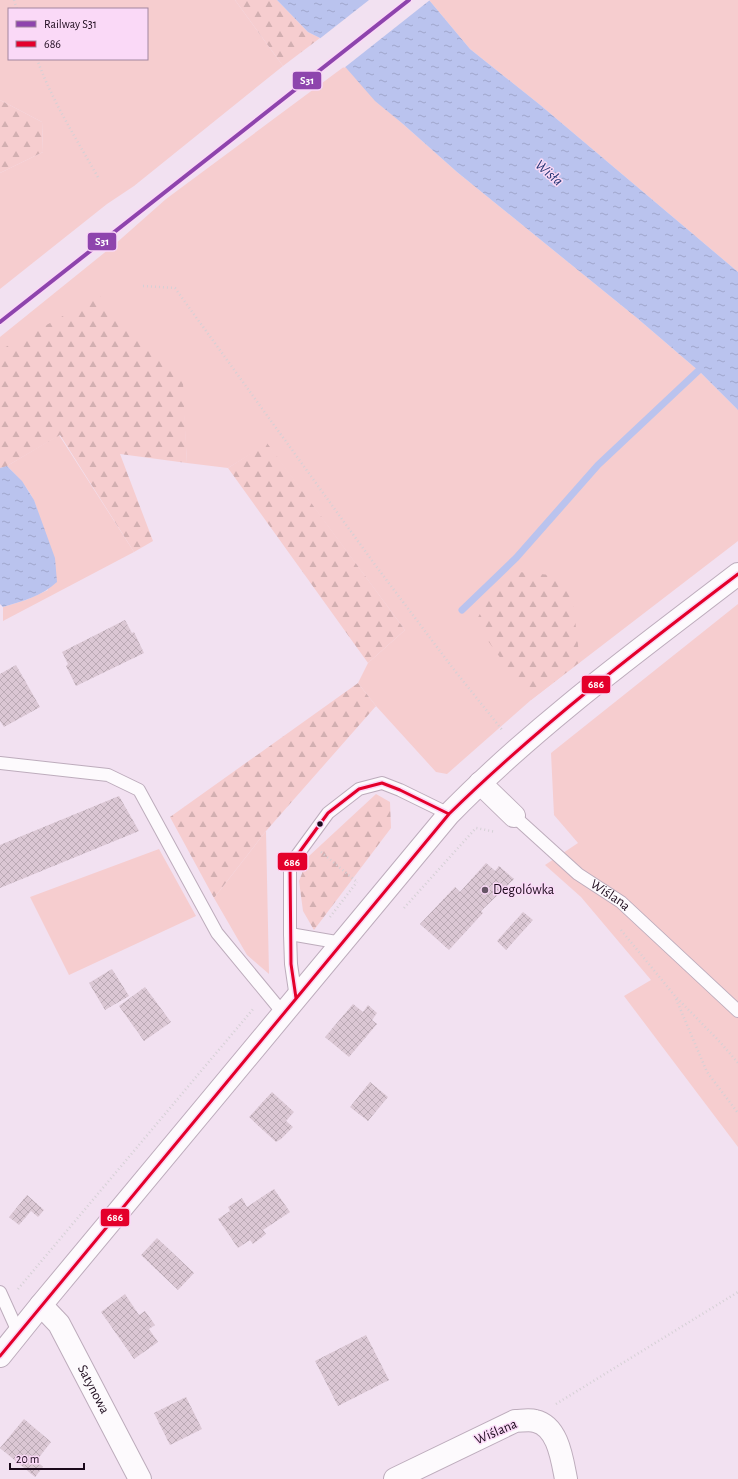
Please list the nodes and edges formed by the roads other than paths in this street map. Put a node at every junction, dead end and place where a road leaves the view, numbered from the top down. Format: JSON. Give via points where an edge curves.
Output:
{"nodes":[{"id":1,"x":738,"y":574,"type":"edge"},
{"id":2,"x":0,"y":764,"type":"edge"},
{"id":3,"x":480,"y":783,"type":"junction"},
{"id":4,"x":449,"y":814,"type":"junction"},
{"id":5,"x":514,"y":816,"type":"joint"},
{"id":6,"x":290,"y":934,"type":"junction"},
{"id":7,"x":342,"y":943,"type":"junction"},
{"id":8,"x":290,"y":1005,"type":"junction"},
{"id":9,"x":738,"y":1011,"type":"edge"},
{"id":10,"x":0,"y":1292,"type":"edge"},
{"id":11,"x":41,"y":1306,"type":"junction"},
{"id":12,"x":19,"y":1334,"type":"junction"},
{"id":13,"x":0,"y":1356,"type":"edge"},
{"id":14,"x":140,"y":1479,"type":"edge"},
{"id":15,"x":395,"y":1479,"type":"edge"},
{"id":16,"x":566,"y":1479,"type":"edge"}],
"edges":[{"from":1,"to":3,"type":"main road","via":[[600,681],[518,748]]},
{"from":2,"to":8,"type":"lane","via":[[108,776],[139,790],[216,934],[266,993]]},
{"from":3,"to":4,"type":"main road"},
{"from":3,"to":5,"type":"main road","name":"Wiślana"},
{"from":4,"to":6,"type":"lane","via":[[382,784],[359,789],[328,813],[290,865]]},
{"from":4,"to":7,"type":"main road"},
{"from":5,"to":9,"type":"lane","name":"Wiślana","via":[[578,874],[621,902]]},
{"from":6,"to":7,"type":"lane"},
{"from":6,"to":8,"type":"lane"},
{"from":7,"to":8,"type":"main road"},
{"from":8,"to":11,"type":"main road"},
{"from":10,"to":12,"type":"lane"},
{"from":11,"to":12,"type":"main road"},
{"from":11,"to":14,"type":"main road","name":"Satynowa","via":[[59,1324]]},
{"from":12,"to":13,"type":"main road"},
{"from":15,"to":16,"type":"main road","name":"Wiślana","via":[[515,1421],[534,1421],[548,1428],[557,1444]]}]}
